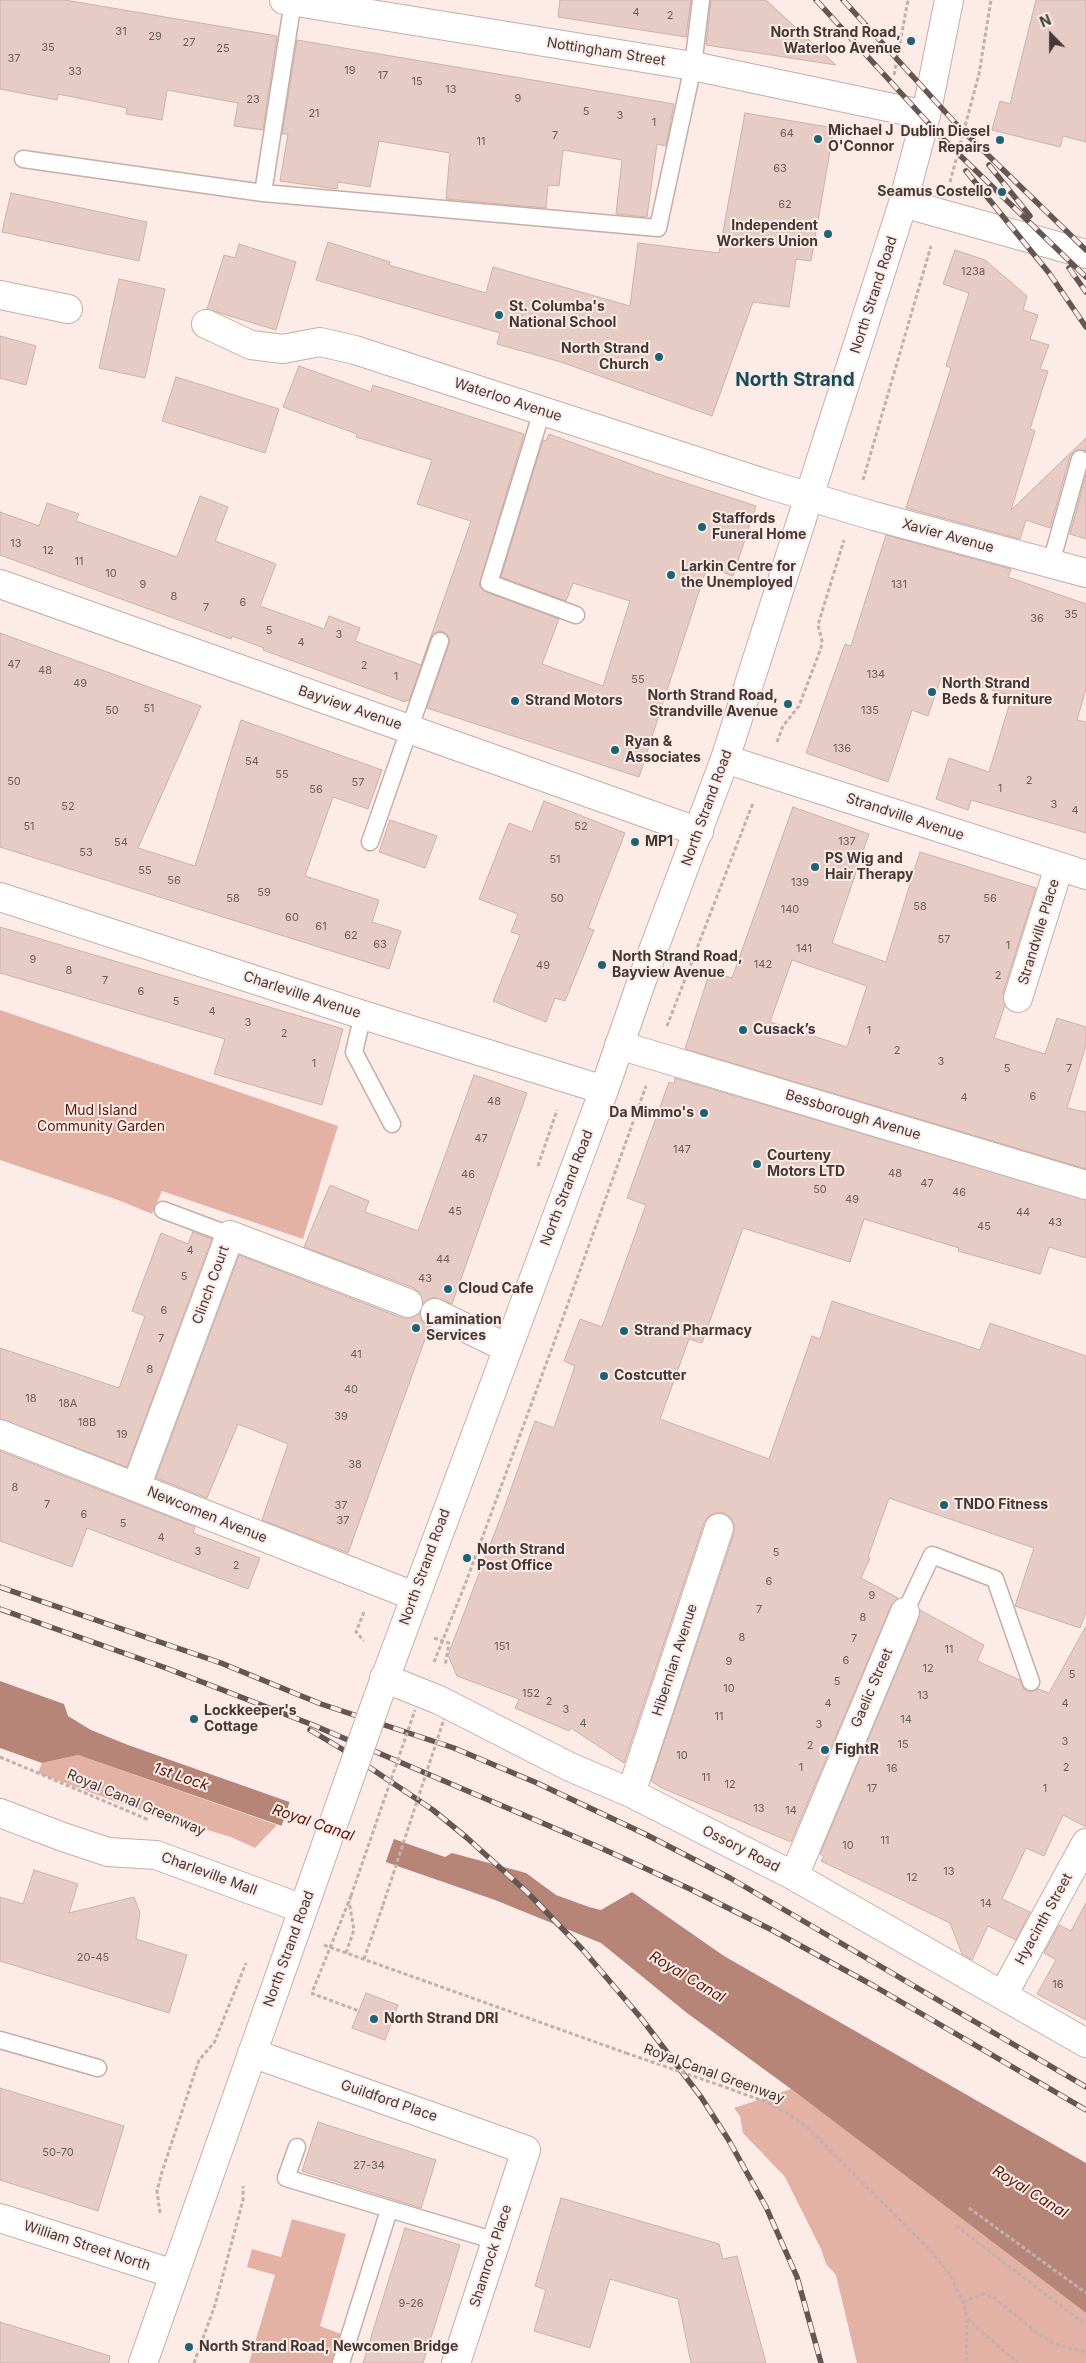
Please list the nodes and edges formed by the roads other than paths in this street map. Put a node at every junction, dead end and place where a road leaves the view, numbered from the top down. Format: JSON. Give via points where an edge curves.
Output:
{"nodes":[{"id":1,"x":701,"y":0,"type":"edge"},
{"id":2,"x":949,"y":0,"type":"edge"},
{"id":3,"x":288,"y":1,"type":"edge"},
{"id":4,"x":693,"y":66,"type":"junction"},
{"id":5,"x":926,"y":115,"type":"junction"},
{"id":6,"x":23,"y":159,"type":"dead end"},
{"id":7,"x":263,"y":193,"type":"junction"},
{"id":8,"x":903,"y":203,"type":"junction"},
{"id":9,"x":1086,"y":254,"type":"edge"},
{"id":10,"x":0,"y":295,"type":"edge"},
{"id":11,"x":68,"y":309,"type":"dead end"},
{"id":12,"x":206,"y":324,"type":"dead end"},
{"id":13,"x":542,"y":411,"type":"junction"},
{"id":14,"x":1080,"y":459,"type":"dead end"},
{"id":15,"x":811,"y":496,"type":"junction"},
{"id":16,"x":1051,"y":563,"type":"junction"},
{"id":17,"x":1086,"y":573,"type":"edge"},
{"id":18,"x":0,"y":584,"type":"edge"},
{"id":19,"x":576,"y":615,"type":"dead end"},
{"id":20,"x":440,"y":641,"type":"dead end"},
{"id":21,"x":410,"y":729,"type":"junction"},
{"id":22,"x":726,"y":758,"type":"junction"},
{"id":23,"x":699,"y":832,"type":"junction"},
{"id":24,"x":370,"y":842,"type":"dead end"},
{"id":25,"x":1059,"y":866,"type":"junction"},
{"id":26,"x":1086,"y":875,"type":"edge"},
{"id":27,"x":0,"y":897,"type":"edge"},
{"id":28,"x":1018,"y":998,"type":"dead end"},
{"id":29,"x":363,"y":1015,"type":"junction"},
{"id":30,"x":619,"y":1046,"type":"junction"},
{"id":31,"x":604,"y":1090,"type":"junction"},
{"id":32,"x":392,"y":1124,"type":"dead end"},
{"id":33,"x":1086,"y":1185,"type":"edge"},
{"id":34,"x":163,"y":1210,"type":"dead end"},
{"id":35,"x":230,"y":1235,"type":"junction"},
{"id":36,"x":408,"y":1303,"type":"dead end"},
{"id":37,"x":435,"y":1313,"type":"dead end"},
{"id":38,"x":507,"y":1348,"type":"junction"},
{"id":39,"x":0,"y":1434,"type":"edge"},
{"id":40,"x":136,"y":1486,"type":"junction"},
{"id":41,"x":719,"y":1528,"type":"dead end"},
{"id":42,"x":414,"y":1596,"type":"junction"},
{"id":43,"x":905,"y":1612,"type":"joint"},
{"id":44,"x":1031,"y":1682,"type":"dead end"},
{"id":45,"x":381,"y":1689,"type":"junction"},
{"id":46,"x":631,"y":1793,"type":"junction"},
{"id":47,"x":0,"y":1813,"type":"edge"},
{"id":48,"x":1086,"y":1843,"type":"edge"},
{"id":49,"x":794,"y":1876,"type":"junction"},
{"id":50,"x":307,"y":1900,"type":"junction"},
{"id":51,"x":1003,"y":1995,"type":"junction"},
{"id":52,"x":0,"y":2040,"type":"edge"},
{"id":53,"x":1086,"y":2043,"type":"edge"},
{"id":54,"x":252,"y":2053,"type":"junction"},
{"id":55,"x":98,"y":2068,"type":"dead end"},
{"id":56,"x":297,"y":2147,"type":"dead end"},
{"id":57,"x":526,"y":2150,"type":"joint"},
{"id":58,"x":389,"y":2210,"type":"junction"},
{"id":59,"x":0,"y":2218,"type":"edge"},
{"id":60,"x":496,"y":2241,"type":"junction"},
{"id":61,"x":174,"y":2274,"type":"junction"},
{"id":62,"x":143,"y":2363,"type":"edge"},
{"id":63,"x":341,"y":2363,"type":"edge"},
{"id":64,"x":456,"y":2363,"type":"edge"}],
"edges":[{"from":1,"to":4,"type":"lane"},
{"from":2,"to":5,"type":"street","name":"North Strand Road"},
{"from":3,"to":4,"type":"street","name":"Nottingham Street"},
{"from":3,"to":7,"type":"lane"},
{"from":4,"to":5,"type":"street","name":"Nottingham Street"},
{"from":4,"to":7,"type":"lane","via":[[658,228]]},
{"from":5,"to":8,"type":"street","name":"North Strand Road"},
{"from":6,"to":7,"type":"lane"},
{"from":8,"to":9,"type":"street"},
{"from":8,"to":15,"type":"street","name":"North Strand Road"},
{"from":10,"to":11,"type":"street"},
{"from":12,"to":13,"type":"street","name":"Waterloo Avenue","via":[[250,345],[283,350],[320,342],[355,350]]},
{"from":13,"to":15,"type":"street","name":"Waterloo Avenue"},
{"from":13,"to":19,"type":"lane","via":[[489,583]]},
{"from":14,"to":16,"type":"lane"},
{"from":15,"to":16,"type":"street","name":"Xavier Avenue"},
{"from":15,"to":22,"type":"street","name":"North Strand Road"},
{"from":16,"to":17,"type":"street","name":"Xavier Avenue"},
{"from":18,"to":21,"type":"street","name":"Bayview Avenue"},
{"from":20,"to":21,"type":"lane"},
{"from":21,"to":23,"type":"street","name":"Bayview Avenue"},
{"from":21,"to":24,"type":"lane"},
{"from":22,"to":23,"type":"street","name":"North Strand Road"},
{"from":22,"to":25,"type":"street","name":"Strandville Avenue"},
{"from":23,"to":30,"type":"street","name":"North Strand Road"},
{"from":25,"to":26,"type":"street","name":"Strandville Avenue"},
{"from":25,"to":28,"type":"street","name":"Strandville Place"},
{"from":27,"to":29,"type":"street","name":"Charleville Avenue"},
{"from":29,"to":31,"type":"street","name":"Charleville Avenue"},
{"from":29,"to":32,"type":"lane","via":[[354,1052]]},
{"from":30,"to":31,"type":"street","name":"North Strand Road"},
{"from":30,"to":33,"type":"street","name":"Bessborough Avenue"},
{"from":31,"to":38,"type":"street","name":"North Strand Road"},
{"from":34,"to":35,"type":"lane"},
{"from":35,"to":36,"type":"street","name":"Clinch Court"},
{"from":35,"to":40,"type":"street","name":"Clinch Court"},
{"from":37,"to":38,"type":"street"},
{"from":38,"to":42,"type":"street","name":"North Strand Road"},
{"from":39,"to":40,"type":"street","name":"Newcomen Avenue"},
{"from":40,"to":42,"type":"street","name":"Newcomen Avenue"},
{"from":41,"to":46,"type":"street","name":"Hibernian Avenue"},
{"from":42,"to":45,"type":"street","name":"North Strand Road"},
{"from":43,"to":44,"type":"lane","via":[[932,1555],[995,1579]]},
{"from":43,"to":49,"type":"street","name":"Gaelic Street"},
{"from":45,"to":46,"type":"street","name":"Ossory Road","via":[[444,1703],[570,1767]]},
{"from":45,"to":50,"type":"street","name":"North Strand Road","bridge":true},
{"from":46,"to":49,"type":"street","name":"Ossory Road"},
{"from":47,"to":50,"type":"street","name":"Charleville Mall","via":[[108,1852],[156,1855]]},
{"from":48,"to":51,"type":"street","name":"Hyacinth Street"},
{"from":49,"to":51,"type":"street","name":"Ossory Road"},
{"from":50,"to":54,"type":"street","name":"North Strand Road"},
{"from":51,"to":53,"type":"street","name":"Ossory Road"},
{"from":52,"to":55,"type":"lane"},
{"from":54,"to":57,"type":"street","name":"Guildford Place"},
{"from":54,"to":61,"type":"street","name":"North Strand Road"},
{"from":56,"to":58,"type":"lane","via":[[286,2178]]},
{"from":57,"to":60,"type":"street","name":"Shamrock Place"},
{"from":58,"to":60,"type":"lane"},
{"from":58,"to":63,"type":"lane"},
{"from":59,"to":61,"type":"street","name":"William Street North"},
{"from":60,"to":64,"type":"street","name":"Shamrock Place"},
{"from":61,"to":62,"type":"street","name":"North Strand Road"}]}
